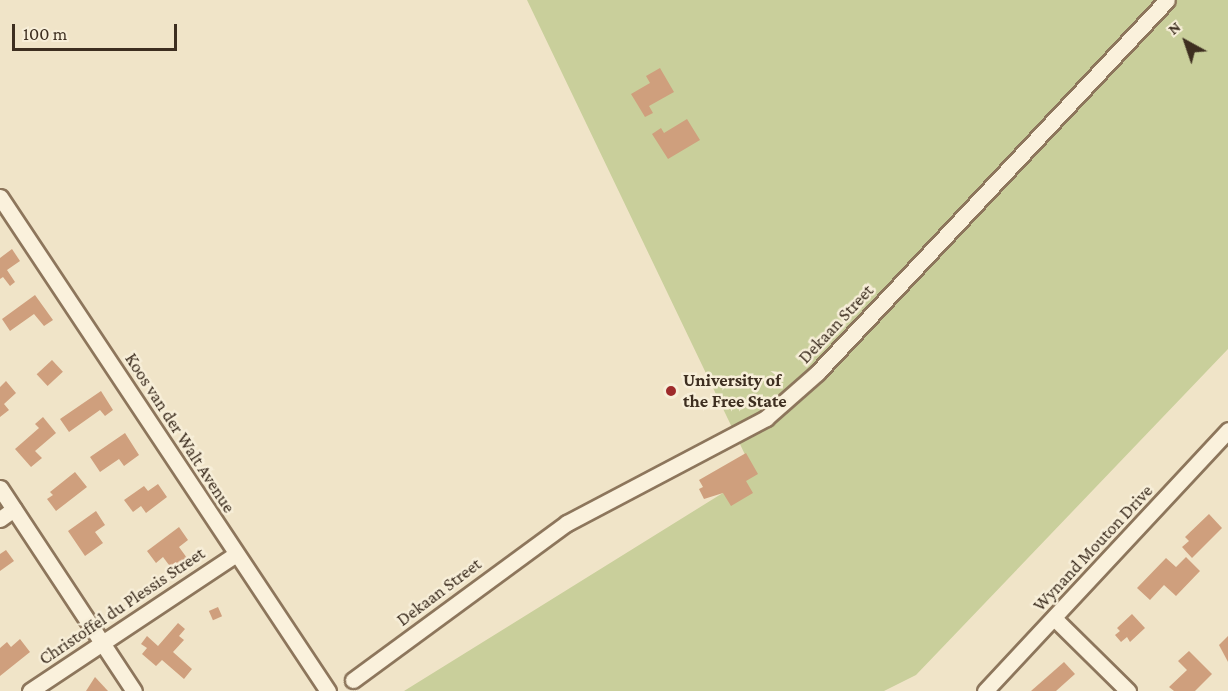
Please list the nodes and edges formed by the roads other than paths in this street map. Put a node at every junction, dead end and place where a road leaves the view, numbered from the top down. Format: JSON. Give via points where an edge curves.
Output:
{"nodes":[{"id":1,"x":1167,"y":0,"type":"edge"},
{"id":2,"x":0,"y":197,"type":"edge"},
{"id":3,"x":1228,"y":430,"type":"edge"},
{"id":4,"x":0,"y":488,"type":"edge"},
{"id":5,"x":14,"y":509,"type":"junction"},
{"id":6,"x":0,"y":519,"type":"edge"},
{"id":7,"x":236,"y":554,"type":"junction"},
{"id":8,"x":1054,"y":618,"type":"junction"},
{"id":9,"x":103,"y":643,"type":"junction"},
{"id":10,"x":353,"y":680,"type":"dead end"},
{"id":11,"x":30,"y":691,"type":"edge"},
{"id":12,"x":134,"y":691,"type":"edge"},
{"id":13,"x":328,"y":691,"type":"edge"},
{"id":14,"x":985,"y":691,"type":"edge"},
{"id":15,"x":1128,"y":691,"type":"edge"}],
"edges":[{"from":1,"to":10,"type":"street","name":"Dekaan Street","via":[[817,373],[766,418],[567,523]]},
{"from":2,"to":7,"type":"street","name":"Koos van der Walt Avenue"},
{"from":3,"to":8,"type":"street","name":"Wynand Mouton Drive"},
{"from":4,"to":5,"type":"street"},
{"from":5,"to":6,"type":"street"},
{"from":5,"to":9,"type":"street"},
{"from":7,"to":9,"type":"street","name":"Christoffel du Plessis Street"},
{"from":7,"to":13,"type":"street","name":"Koos van der Walt Avenue"},
{"from":8,"to":14,"type":"street","name":"Wynand Mouton Drive"},
{"from":8,"to":15,"type":"street"},
{"from":9,"to":11,"type":"street","name":"Christoffel du Plessis Street"},
{"from":9,"to":12,"type":"street"}]}
